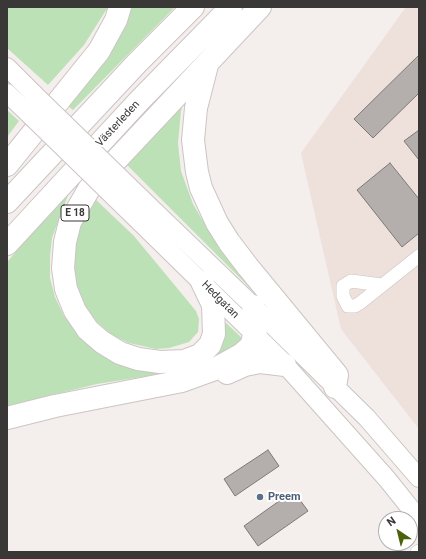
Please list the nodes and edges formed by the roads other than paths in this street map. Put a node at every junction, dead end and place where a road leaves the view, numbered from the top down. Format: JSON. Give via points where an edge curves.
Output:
{"nodes":[{"id":1,"x":120,"y":7,"type":"edge"},
{"id":2,"x":192,"y":7,"type":"edge"},
{"id":3,"x":232,"y":7,"type":"edge"},
{"id":4,"x":260,"y":7,"type":"edge"},
{"id":5,"x":208,"y":62,"type":"junction"},
{"id":6,"x":7,"y":67,"type":"edge"},
{"id":7,"x":7,"y":94,"type":"edge"},
{"id":8,"x":7,"y":165,"type":"edge"},
{"id":9,"x":7,"y":202,"type":"edge"},
{"id":10,"x":144,"y":214,"type":"junction"},
{"id":11,"x":7,"y":244,"type":"edge"},
{"id":12,"x":419,"y":256,"type":"edge"},
{"id":13,"x":202,"y":282,"type":"junction"},
{"id":14,"x":382,"y":285,"type":"dead end"},
{"id":15,"x":253,"y":306,"type":"junction"},
{"id":16,"x":255,"y":335,"type":"junction"},
{"id":17,"x":283,"y":362,"type":"junction"},
{"id":18,"x":215,"y":369,"type":"junction"},
{"id":19,"x":335,"y":387,"type":"junction"},
{"id":20,"x":7,"y":418,"type":"edge"},
{"id":21,"x":419,"y":478,"type":"edge"},
{"id":22,"x":419,"y":519,"type":"edge"}],
"edges":[{"from":1,"to":8,"type":"highway","via":[[99,50]]},
{"from":2,"to":9,"type":"highway"},
{"from":3,"to":11,"type":"highway","name":"Västerleden","number":"E 18","via":[[133,107]]},
{"from":4,"to":5,"type":"highway","number":"E 18"},
{"from":5,"to":13,"type":"highway","number":"E 18","via":[[89,189],[70,222],[64,242],[63,268],[66,289],[75,311],[88,330],[120,353],[160,362],[184,361],[200,355],[210,345],[214,334],[213,305]]},
{"from":5,"to":19,"type":"highway","via":[[194,125],[194,157],[201,188],[229,242],[337,375]]},
{"from":6,"to":10,"type":"main road","name":"Hedgatan","bridge":true},
{"from":7,"to":10,"type":"main road","name":"Hedgatan","bridge":true},
{"from":10,"to":13,"type":"main road","name":"Hedgatan"},
{"from":10,"to":15,"type":"main road","name":"Hedgatan"},
{"from":12,"to":14,"type":"street"},
{"from":13,"to":16,"type":"main road","name":"Hedgatan"},
{"from":15,"to":16,"type":"highway","via":[[257,316]]},
{"from":15,"to":19,"type":"main road","name":"Hedgatan"},
{"from":16,"to":17,"type":"main road","name":"Hedgatan"},
{"from":16,"to":18,"type":"highway","via":[[248,350]]},
{"from":17,"to":18,"type":"highway","via":[[245,365],[223,374]]},
{"from":17,"to":22,"type":"main road","name":"Hedgatan","via":[[387,479]]},
{"from":18,"to":20,"type":"highway","via":[[182,381]]},
{"from":19,"to":21,"type":"main road","name":"Hedgatan"}]}
